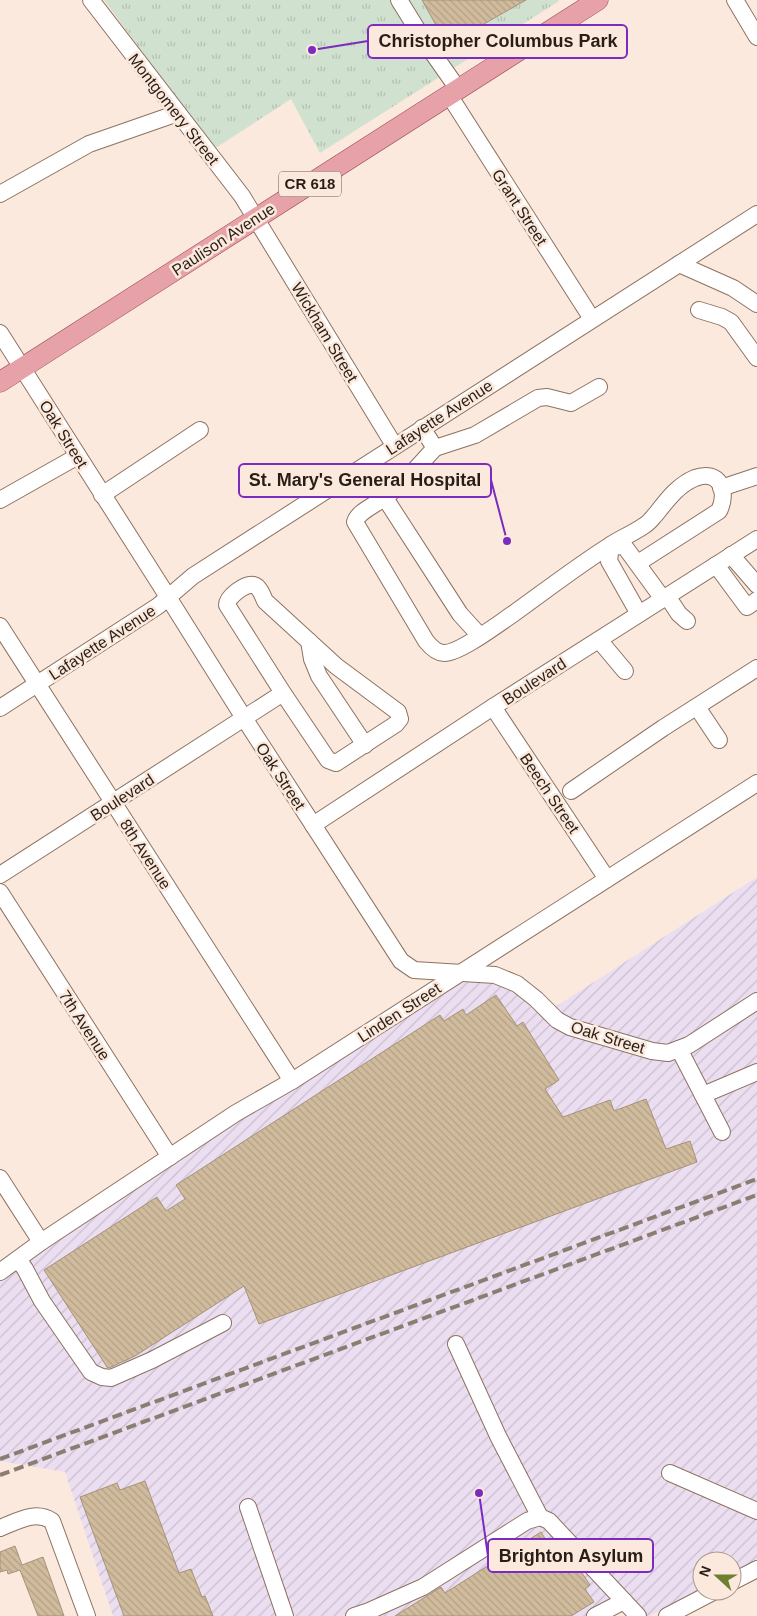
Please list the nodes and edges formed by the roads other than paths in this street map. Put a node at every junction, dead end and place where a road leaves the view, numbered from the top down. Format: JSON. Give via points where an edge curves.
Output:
{"nodes":[{"id":1,"x":91,"y":0,"type":"edge"},
{"id":2,"x":399,"y":0,"type":"edge"},
{"id":3,"x":735,"y":0,"type":"edge"},
{"id":4,"x":586,"y":3,"type":"edge"},
{"id":5,"x":757,"y":37,"type":"edge"},
{"id":6,"x":453,"y":92,"type":"junction"},
{"id":7,"x":178,"y":113,"type":"junction"},
{"id":8,"x":0,"y":194,"type":"edge"},
{"id":9,"x":757,"y":214,"type":"edge"},
{"id":10,"x":256,"y":218,"type":"junction"},
{"id":11,"x":679,"y":264,"type":"junction"},
{"id":12,"x":757,"y":304,"type":"edge"},
{"id":13,"x":699,"y":310,"type":"dead end"},
{"id":14,"x":592,"y":319,"type":"junction"},
{"id":15,"x":0,"y":333,"type":"edge"},
{"id":16,"x":757,"y":358,"type":"edge"},
{"id":17,"x":22,"y":368,"type":"junction"},
{"id":18,"x":0,"y":382,"type":"edge"},
{"id":19,"x":599,"y":387,"type":"dead end"},
{"id":20,"x":422,"y":428,"type":"junction"},
{"id":21,"x":200,"y":430,"type":"dead end"},
{"id":22,"x":394,"y":446,"type":"junction"},
{"id":23,"x":435,"y":448,"type":"junction"},
{"id":24,"x":78,"y":456,"type":"junction"},
{"id":25,"x":757,"y":476,"type":"edge"},
{"id":26,"x":721,"y":488,"type":"junction"},
{"id":27,"x":102,"y":495,"type":"junction"},
{"id":28,"x":385,"y":498,"type":"junction"},
{"id":29,"x":0,"y":500,"type":"edge"},
{"id":30,"x":757,"y":539,"type":"edge"},
{"id":31,"x":610,"y":545,"type":"junction"},
{"id":32,"x":731,"y":555,"type":"junction"},
{"id":33,"x":638,"y":563,"type":"junction"},
{"id":34,"x":716,"y":565,"type":"junction"},
{"id":35,"x":757,"y":584,"type":"edge"},
{"id":36,"x":168,"y":597,"type":"junction"},
{"id":37,"x":665,"y":597,"type":"junction"},
{"id":38,"x":757,"y":600,"type":"edge"},
{"id":39,"x":640,"y":614,"type":"junction"},
{"id":40,"x":688,"y":621,"type":"dead end"},
{"id":41,"x":0,"y":626,"type":"edge"},
{"id":42,"x":480,"y":636,"type":"junction"},
{"id":43,"x":599,"y":640,"type":"junction"},
{"id":44,"x":309,"y":641,"type":"junction"},
{"id":45,"x":757,"y":668,"type":"edge"},
{"id":46,"x":625,"y":671,"type":"dead end"},
{"id":47,"x":38,"y":684,"type":"junction"},
{"id":48,"x":283,"y":693,"type":"junction"},
{"id":49,"x":493,"y":707,"type":"junction"},
{"id":50,"x":697,"y":707,"type":"junction"},
{"id":51,"x":0,"y":708,"type":"edge"},
{"id":52,"x":244,"y":718,"type":"junction"},
{"id":53,"x":718,"y":740,"type":"dead end"},
{"id":54,"x":365,"y":745,"type":"junction"},
{"id":55,"x":757,"y":783,"type":"edge"},
{"id":56,"x":571,"y":791,"type":"dead end"},
{"id":57,"x":113,"y":802,"type":"junction"},
{"id":58,"x":313,"y":825,"type":"junction"},
{"id":59,"x":0,"y":874,"type":"edge"},
{"id":60,"x":608,"y":879,"type":"junction"},
{"id":61,"x":0,"y":892,"type":"edge"},
{"id":62,"x":460,"y":973,"type":"junction"},
{"id":63,"x":757,"y":1001,"type":"edge"},
{"id":64,"x":679,"y":1049,"type":"junction"},
{"id":65,"x":757,"y":1072,"type":"edge"},
{"id":66,"x":292,"y":1081,"type":"junction"},
{"id":67,"x":703,"y":1095,"type":"junction"},
{"id":68,"x":722,"y":1132,"type":"dead end"},
{"id":69,"x":170,"y":1157,"type":"junction"},
{"id":70,"x":0,"y":1178,"type":"edge"},
{"id":71,"x":41,"y":1242,"type":"junction"},
{"id":72,"x":18,"y":1259,"type":"junction"},
{"id":73,"x":0,"y":1272,"type":"edge"},
{"id":74,"x":223,"y":1324,"type":"dead end"},
{"id":75,"x":456,"y":1344,"type":"dead end"},
{"id":76,"x":670,"y":1473,"type":"dead end"},
{"id":77,"x":248,"y":1506,"type":"dead end"},
{"id":78,"x":757,"y":1512,"type":"edge"},
{"id":79,"x":540,"y":1517,"type":"junction"},
{"id":80,"x":0,"y":1528,"type":"edge"},
{"id":81,"x":757,"y":1569,"type":"edge"},
{"id":82,"x":742,"y":1577,"type":"edge"},
{"id":83,"x":624,"y":1601,"type":"junction"},
{"id":84,"x":702,"y":1601,"type":"edge"},
{"id":85,"x":689,"y":1611,"type":"edge"},
{"id":86,"x":86,"y":1616,"type":"edge"},
{"id":87,"x":285,"y":1616,"type":"edge"},
{"id":88,"x":354,"y":1616,"type":"edge"},
{"id":89,"x":595,"y":1616,"type":"edge"},
{"id":90,"x":638,"y":1616,"type":"edge"},
{"id":91,"x":667,"y":1616,"type":"edge"}],
"edges":[{"from":1,"to":7,"type":"street","name":"Montgomery Street"},
{"from":2,"to":6,"type":"street","name":"Grant Street"},
{"from":3,"to":5,"type":"street"},
{"from":4,"to":6,"type":"main road","name":"Paulison Avenue","number":"CR 618"},
{"from":6,"to":10,"type":"main road","name":"Paulison Avenue","number":"CR 618"},
{"from":6,"to":14,"type":"street","name":"Grant Street"},
{"from":7,"to":8,"type":"street","via":[[89,144]]},
{"from":7,"to":10,"type":"street","name":"Montgomery Street"},
{"from":9,"to":11,"type":"street","name":"Lafayette Avenue"},
{"from":10,"to":17,"type":"main road","name":"Paulison Avenue","number":"CR 618"},
{"from":10,"to":22,"type":"street","name":"Wickham Street"},
{"from":11,"to":12,"type":"street","via":[[733,288]]},
{"from":11,"to":14,"type":"street","name":"Lafayette Avenue"},
{"from":13,"to":16,"type":"street","via":[[731,322]]},
{"from":14,"to":20,"type":"street","name":"Lafayette Avenue"},
{"from":15,"to":17,"type":"street","name":"Oak Street"},
{"from":17,"to":18,"type":"main road","name":"Paulison Avenue","number":"CR 618"},
{"from":17,"to":24,"type":"street","name":"Oak Street"},
{"from":19,"to":23,"type":"street","via":[[571,403],[538,398],[475,435]]},
{"from":20,"to":22,"type":"street","name":"Lafayette Avenue"},
{"from":20,"to":23,"type":"street"},
{"from":21,"to":27,"type":"street"},
{"from":22,"to":36,"type":"street","name":"Lafayette Avenue","via":[[193,576]]},
{"from":23,"to":28,"type":"street","via":[[410,477]]},
{"from":24,"to":27,"type":"street","name":"Oak Street"},
{"from":24,"to":29,"type":"street"},
{"from":25,"to":26,"type":"street"},
{"from":26,"to":31,"type":"street","via":[[712,476],[693,479],[674,492],[647,524]]},
{"from":26,"to":33,"type":"street","via":[[723,495],[719,511]]},
{"from":27,"to":36,"type":"street","name":"Oak Street"},
{"from":28,"to":42,"type":"street","via":[[460,614]]},
{"from":28,"to":42,"type":"street","via":[[358,515],[354,522],[426,641],[443,654]]},
{"from":30,"to":32,"type":"street","name":"Boulevard"},
{"from":31,"to":33,"type":"street","via":[[625,546]]},
{"from":31,"to":39,"type":"street","via":[[609,561]]},
{"from":31,"to":42,"type":"street"},
{"from":32,"to":34,"type":"street","name":"Boulevard"},
{"from":32,"to":35,"type":"street"},
{"from":33,"to":37,"type":"street"},
{"from":34,"to":37,"type":"street","name":"Boulevard"},
{"from":34,"to":38,"type":"street","via":[[747,607]]},
{"from":36,"to":47,"type":"street","name":"Lafayette Avenue"},
{"from":36,"to":52,"type":"street","name":"Oak Street"},
{"from":37,"to":39,"type":"street","name":"Boulevard"},
{"from":37,"to":40,"type":"street"},
{"from":39,"to":43,"type":"street","name":"Boulevard"},
{"from":41,"to":47,"type":"street","name":"8th Avenue"},
{"from":43,"to":46,"type":"street"},
{"from":43,"to":49,"type":"street","name":"Boulevard"},
{"from":44,"to":48,"type":"street","via":[[265,601],[256,585],[243,588],[228,600],[229,608]]},
{"from":44,"to":54,"type":"street","via":[[319,676]]},
{"from":44,"to":54,"type":"street","via":[[336,666],[398,712],[400,719],[396,724]]},
{"from":45,"to":50,"type":"street"},
{"from":47,"to":51,"type":"street","name":"Lafayette Avenue"},
{"from":47,"to":57,"type":"street","name":"8th Avenue"},
{"from":48,"to":52,"type":"street","name":"Boulevard"},
{"from":48,"to":54,"type":"street","via":[[328,760],[336,763]]},
{"from":49,"to":58,"type":"street","name":"Boulevard"},
{"from":49,"to":60,"type":"street","name":"Beech Street"},
{"from":50,"to":53,"type":"street"},
{"from":50,"to":56,"type":"street"},
{"from":52,"to":57,"type":"street","name":"Boulevard"},
{"from":52,"to":58,"type":"street","name":"Oak Street"},
{"from":55,"to":60,"type":"street","name":"Linden Street"},
{"from":57,"to":59,"type":"street","name":"Boulevard"},
{"from":57,"to":66,"type":"street","name":"8th Avenue"},
{"from":58,"to":62,"type":"street","name":"Oak Street","via":[[401,961],[414,970]]},
{"from":60,"to":62,"type":"street","name":"Linden Street"},
{"from":61,"to":69,"type":"street","name":"7th Avenue"},
{"from":62,"to":64,"type":"street","name":"Oak Street","via":[[494,975],[517,984],[557,1020],[583,1032],[652,1051],[668,1053]]},
{"from":62,"to":66,"type":"street","name":"Linden Street"},
{"from":63,"to":64,"type":"street"},
{"from":64,"to":67,"type":"street"},
{"from":65,"to":67,"type":"street"},
{"from":66,"to":69,"type":"street","name":"Linden Street"},
{"from":67,"to":68,"type":"street"},
{"from":69,"to":71,"type":"street","name":"Linden Street"},
{"from":70,"to":71,"type":"street"},
{"from":71,"to":72,"type":"street","name":"Linden Street"},
{"from":72,"to":73,"type":"street","name":"Linden Street"},
{"from":72,"to":74,"type":"street","via":[[42,1301],[91,1372],[102,1377],[111,1378]]},
{"from":75,"to":79,"type":"street"},
{"from":76,"to":78,"type":"street"},
{"from":77,"to":87,"type":"street"},
{"from":79,"to":83,"type":"street","via":[[549,1520]]},
{"from":79,"to":88,"type":"street","via":[[527,1521],[423,1588]]},
{"from":80,"to":86,"type":"street","via":[[34,1515],[52,1521]]},
{"from":81,"to":82,"type":"street"},
{"from":83,"to":89,"type":"street"},
{"from":83,"to":90,"type":"street"},
{"from":84,"to":85,"type":"street"},
{"from":85,"to":91,"type":"street"}]}
